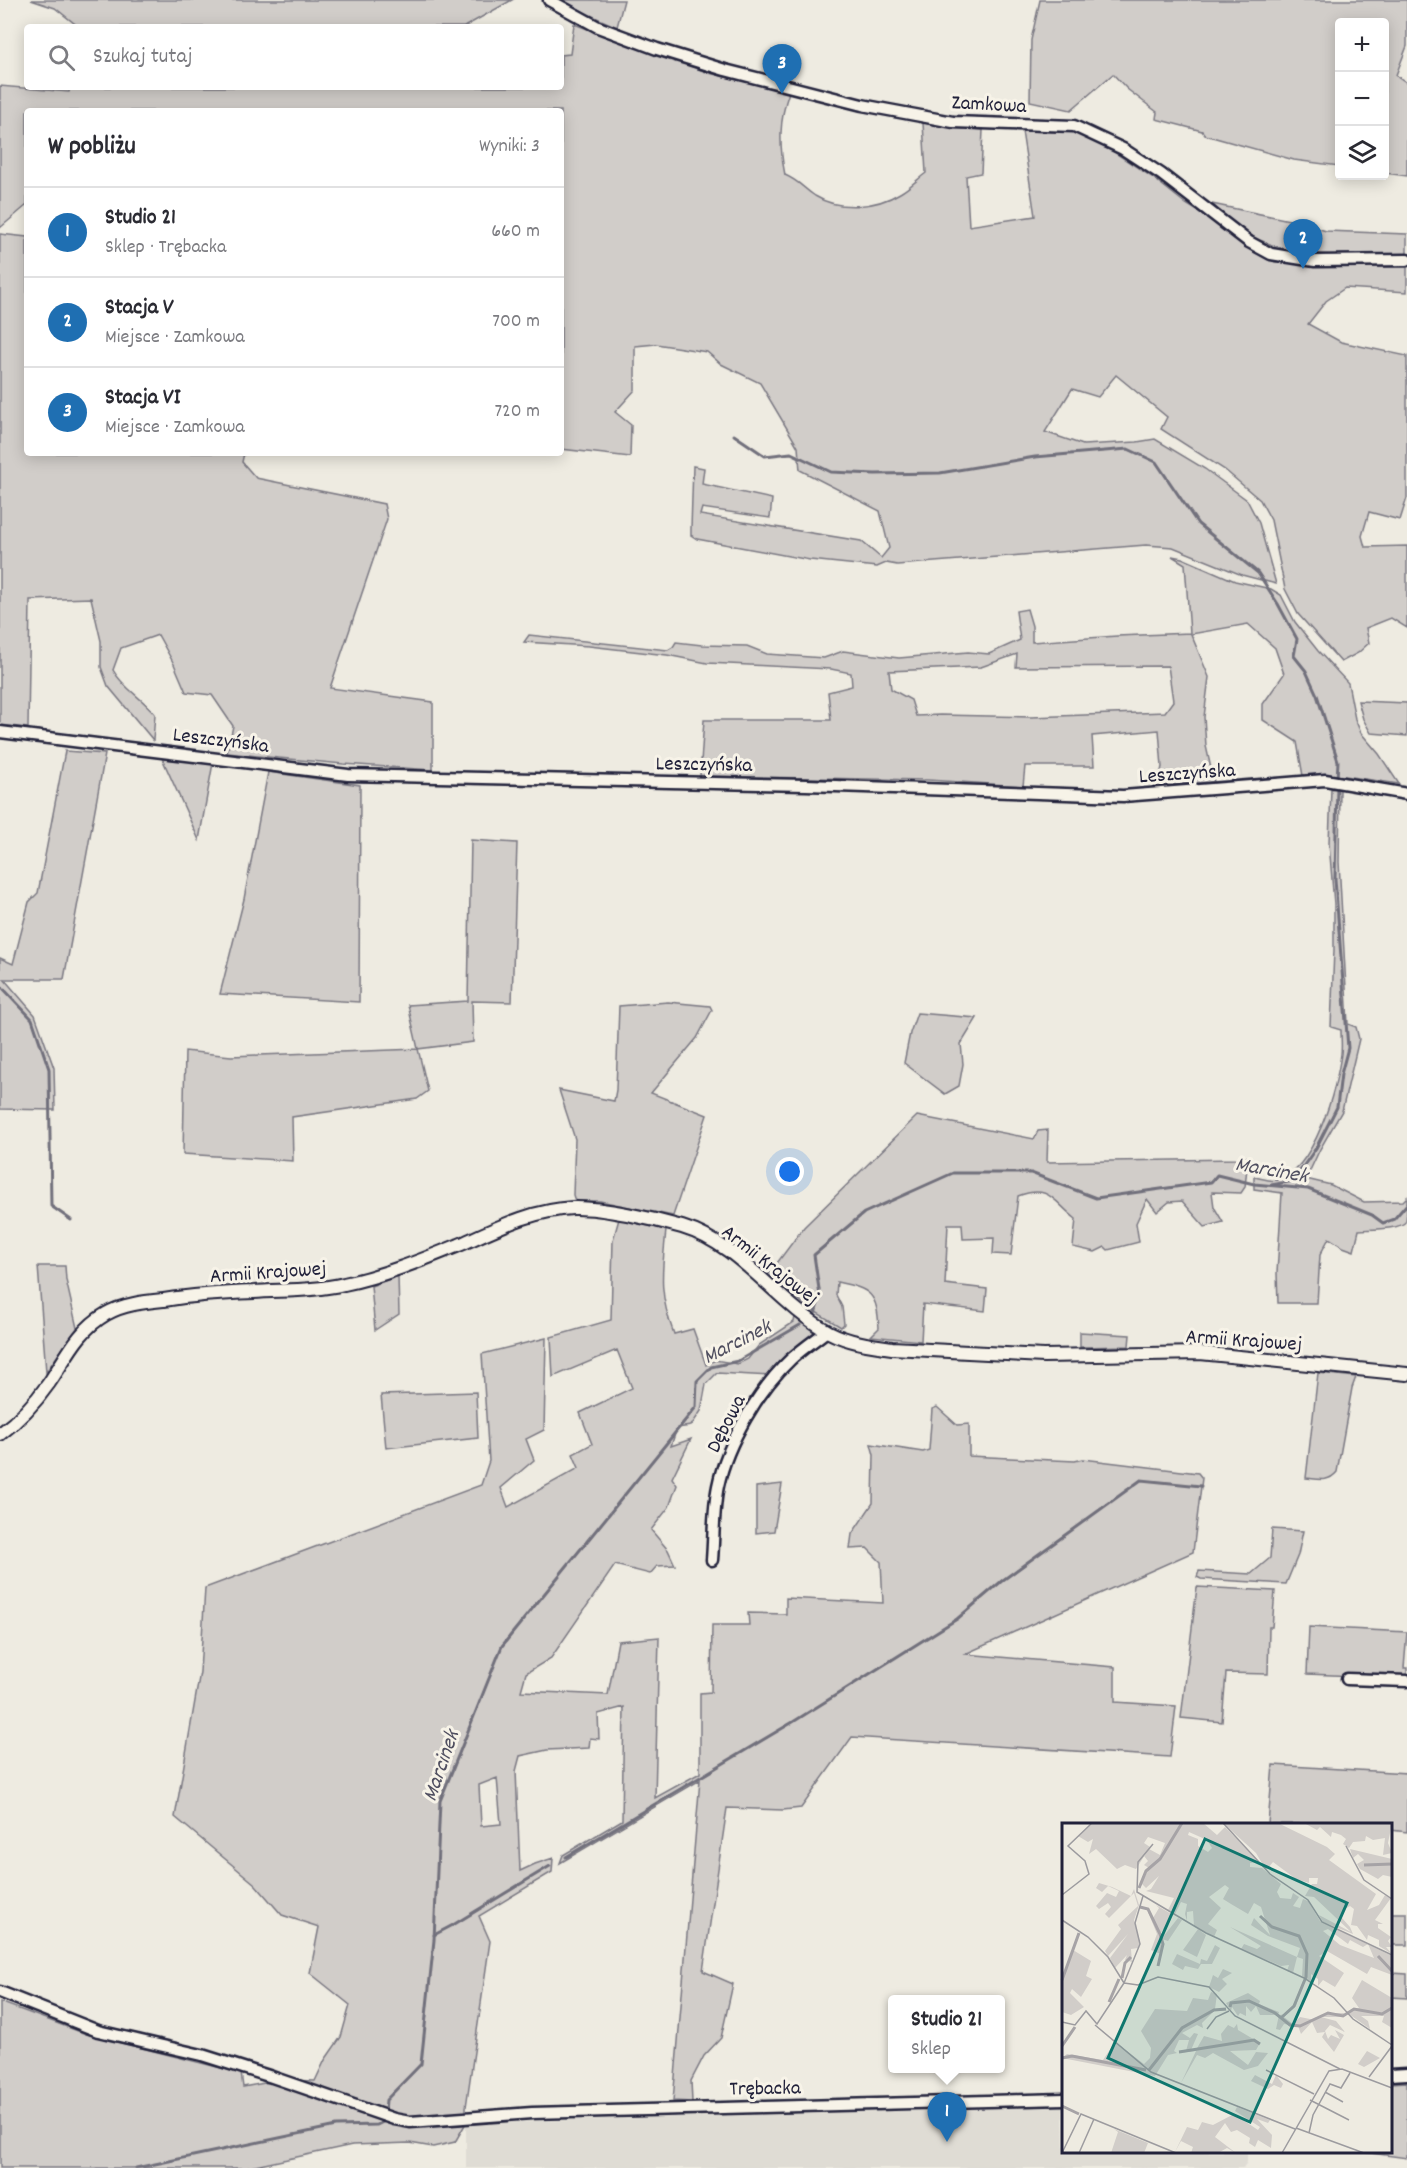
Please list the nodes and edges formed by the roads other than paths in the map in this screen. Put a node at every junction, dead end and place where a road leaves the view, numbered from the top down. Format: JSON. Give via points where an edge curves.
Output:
{"nodes":[{"id":1,"x":549,"y":0,"type":"edge"},
{"id":2,"x":1407,"y":260,"type":"edge"},
{"id":3,"x":0,"y":732,"type":"edge"},
{"id":4,"x":1407,"y":794,"type":"edge"},
{"id":5,"x":827,"y":1331,"type":"junction"},
{"id":6,"x":1407,"y":1374,"type":"edge"},
{"id":7,"x":0,"y":1434,"type":"edge"},
{"id":8,"x":712,"y":1560,"type":"dead end"},
{"id":9,"x":1347,"y":1679,"type":"dead end"},
{"id":10,"x":1407,"y":1681,"type":"edge"},
{"id":11,"x":0,"y":1992,"type":"edge"},
{"id":12,"x":1407,"y":2074,"type":"edge"},
{"id":13,"x":1392,"y":2075,"type":"edge"},
{"id":14,"x":1062,"y":2099,"type":"edge"}],
"edges":[{"from":1,"to":2,"type":"street","name":"Zamkowa","via":[[598,27],[657,49],[862,105],[953,122],[1074,126],[1123,149],[1271,254],[1315,261]]},
{"from":3,"to":4,"type":"street","name":"Leszczyńska","via":[[348,775],[1123,796],[1330,781]]},
{"from":5,"to":6,"type":"street","name":"Armii Krajowej","via":[[892,1348],[1044,1356],[1200,1353]]},
{"from":5,"to":7,"type":"street","name":"Armii Krajowej","via":[[728,1251],[683,1228],[604,1210],[554,1210],[515,1220],[392,1271],[345,1284],[310,1290],[187,1297],[115,1310],[94,1321],[81,1334],[32,1406]]},
{"from":5,"to":8,"type":"street","name":"Dębowa","via":[[790,1360],[763,1391],[744,1422],[718,1487]]},
{"from":9,"to":10,"type":"street"},
{"from":11,"to":14,"type":"street","name":"Trębacka","via":[[98,2031],[202,2055],[410,2122],[532,2113]]},
{"from":12,"to":13,"type":"street"}]}
